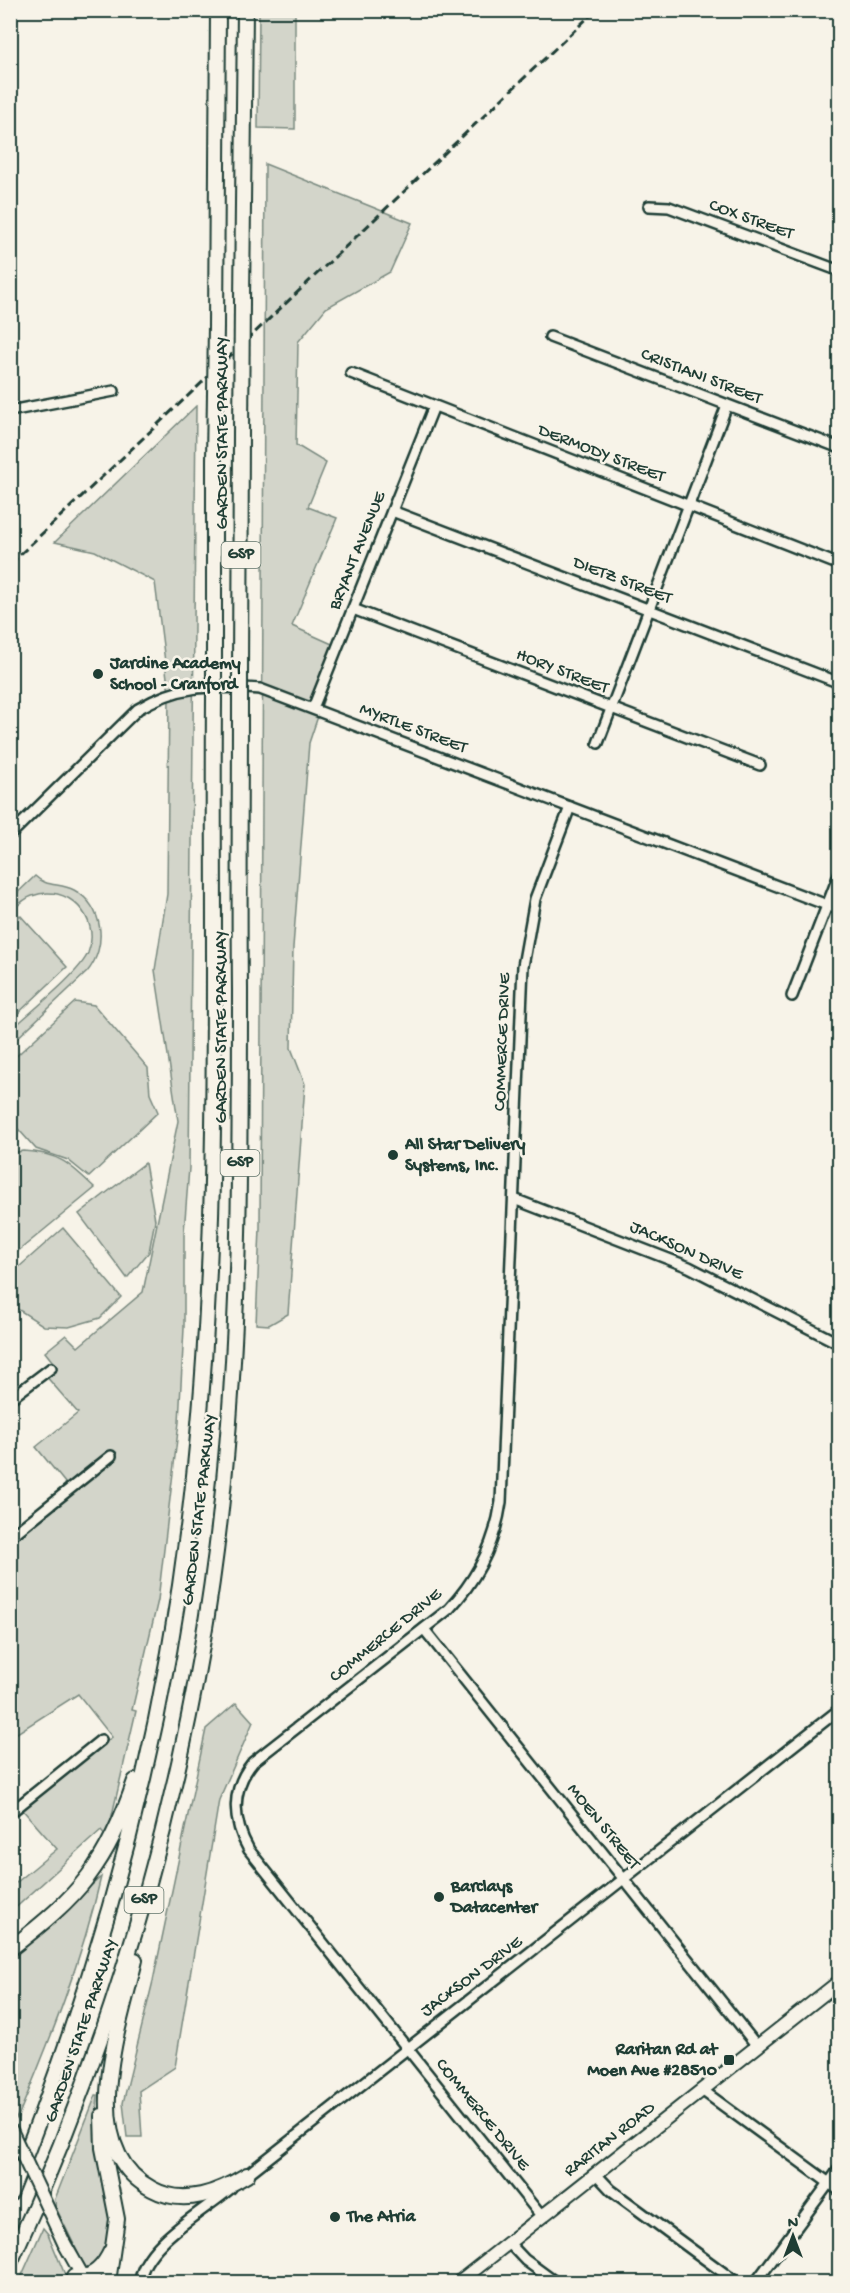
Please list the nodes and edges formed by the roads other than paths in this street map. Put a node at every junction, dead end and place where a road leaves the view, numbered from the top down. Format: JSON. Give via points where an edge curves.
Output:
{"nodes":[{"id":1,"x":218,"y":10,"type":"edge"},
{"id":2,"x":245,"y":10,"type":"edge"},
{"id":3,"x":649,"y":206,"type":"dead end"},
{"id":4,"x":840,"y":271,"type":"edge"},
{"id":5,"x":550,"y":337,"type":"dead end"},
{"id":6,"x":351,"y":373,"type":"dead end"},
{"id":7,"x":114,"y":391,"type":"dead end"},
{"id":8,"x":727,"y":405,"type":"junction"},
{"id":9,"x":434,"y":406,"type":"junction"},
{"id":10,"x":10,"y":411,"type":"edge"},
{"id":11,"x":840,"y":448,"type":"edge"},
{"id":12,"x":688,"y":506,"type":"junction"},
{"id":13,"x":392,"y":510,"type":"junction"},
{"id":14,"x":840,"y":565,"type":"edge"},
{"id":15,"x":353,"y":609,"type":"junction"},
{"id":16,"x":649,"y":609,"type":"junction"},
{"id":17,"x":840,"y":682,"type":"edge"},
{"id":18,"x":314,"y":708,"type":"junction"},
{"id":19,"x":612,"y":708,"type":"junction"},
{"id":20,"x":598,"y":743,"type":"dead end"},
{"id":21,"x":760,"y":765,"type":"dead end"},
{"id":22,"x":570,"y":807,"type":"junction"},
{"id":23,"x":10,"y":835,"type":"edge"},
{"id":24,"x":840,"y":872,"type":"edge"},
{"id":25,"x":827,"y":905,"type":"junction"},
{"id":26,"x":840,"y":910,"type":"edge"},
{"id":27,"x":792,"y":996,"type":"dead end"},
{"id":28,"x":514,"y":1199,"type":"junction"},
{"id":29,"x":840,"y":1344,"type":"edge"},
{"id":30,"x":51,"y":1368,"type":"dead end"},
{"id":31,"x":10,"y":1399,"type":"edge"},
{"id":32,"x":111,"y":1456,"type":"dead end"},
{"id":33,"x":10,"y":1537,"type":"edge"},
{"id":34,"x":424,"y":1629,"type":"junction"},
{"id":35,"x":162,"y":1690,"type":"junction"},
{"id":36,"x":840,"y":1709,"type":"edge"},
{"id":37,"x":101,"y":1740,"type":"dead end"},
{"id":38,"x":10,"y":1813,"type":"edge"},
{"id":39,"x":165,"y":1823,"type":"junction"},
{"id":40,"x":625,"y":1881,"type":"junction"},
{"id":41,"x":10,"y":1949,"type":"edge"},
{"id":42,"x":840,"y":1981,"type":"edge"},
{"id":43,"x":757,"y":2046,"type":"junction"},
{"id":44,"x":406,"y":2048,"type":"junction"},
{"id":45,"x":110,"y":2072,"type":"junction"},
{"id":46,"x":702,"y":2090,"type":"junction"},
{"id":47,"x":10,"y":2128,"type":"edge"},
{"id":48,"x":840,"y":2168,"type":"edge"},
{"id":49,"x":596,"y":2174,"type":"junction"},
{"id":50,"x":247,"y":2175,"type":"junction"},
{"id":51,"x":828,"y":2183,"type":"junction"},
{"id":52,"x":840,"y":2191,"type":"edge"},
{"id":53,"x":10,"y":2194,"type":"edge"},
{"id":54,"x":542,"y":2217,"type":"junction"},
{"id":55,"x":116,"y":2235,"type":"junction"},
{"id":56,"x":509,"y":2243,"type":"junction"},
{"id":57,"x":10,"y":2263,"type":"edge"},
{"id":58,"x":80,"y":2280,"type":"edge"},
{"id":59,"x":108,"y":2283,"type":"edge"},
{"id":60,"x":140,"y":2283,"type":"edge"},
{"id":61,"x":459,"y":2283,"type":"edge"},
{"id":62,"x":555,"y":2283,"type":"edge"},
{"id":63,"x":736,"y":2283,"type":"edge"},
{"id":64,"x":756,"y":2283,"type":"edge"}],
"edges":[{"from":1,"to":35,"type":"highway","name":"GARDEN STATE PARKWAY","number":"GSP","bridge":true,"via":[[213,1160],[208,1294],[192,1492]]},
{"from":2,"to":39,"type":"highway","name":"GARDEN STATE PARKWAY","number":"GSP","bridge":true,"via":[[240,1176],[233,1376],[221,1510],[205,1624]]},
{"from":3,"to":4,"type":"street","name":"COX STREET","via":[[669,207]]},
{"from":5,"to":8,"type":"street","name":"CRISTIANI STREET"},
{"from":6,"to":9,"type":"street","name":"DERMODY STREET"},
{"from":7,"to":10,"type":"street"},
{"from":8,"to":11,"type":"street","name":"CRISTIANI STREET"},
{"from":8,"to":12,"type":"street"},
{"from":9,"to":12,"type":"street","name":"DERMODY STREET"},
{"from":9,"to":13,"type":"street","name":"BRYANT AVENUE"},
{"from":12,"to":14,"type":"street","name":"DERMODY STREET"},
{"from":12,"to":16,"type":"street"},
{"from":13,"to":15,"type":"street","name":"BRYANT AVENUE"},
{"from":13,"to":16,"type":"street","name":"DIETZ STREET"},
{"from":15,"to":18,"type":"street","name":"BRYANT AVENUE"},
{"from":15,"to":19,"type":"street","name":"HORY STREET"},
{"from":16,"to":17,"type":"street","name":"DIETZ STREET"},
{"from":16,"to":19,"type":"street"},
{"from":18,"to":22,"type":"street","name":"MYRTLE STREET"},
{"from":18,"to":23,"type":"street","name":"MYRTLE STREET","via":[[260,688],[189,688],[164,694],[138,709]]},
{"from":19,"to":20,"type":"street"},
{"from":19,"to":21,"type":"street","name":"HORY STREET"},
{"from":22,"to":25,"type":"street","name":"MYRTLE STREET"},
{"from":22,"to":28,"type":"street","name":"COMMERCE DRIVE","via":[[535,899],[524,950]]},
{"from":24,"to":25,"type":"street"},
{"from":25,"to":26,"type":"street","name":"MYRTLE STREET"},
{"from":25,"to":27,"type":"street"},
{"from":28,"to":29,"type":"street","name":"JACKSON DRIVE","via":[[689,1267]]},
{"from":28,"to":34,"type":"street","name":"COMMERCE DRIVE","via":[[498,1519],[488,1552],[472,1582],[449,1609]]},
{"from":30,"to":31,"type":"street"},
{"from":32,"to":33,"type":"street"},
{"from":34,"to":40,"type":"street","name":"MOEN STREET"},
{"from":34,"to":44,"type":"street","name":"COMMERCE DRIVE","via":[[253,1762],[242,1780],[236,1809],[239,1830],[249,1850]]},
{"from":35,"to":41,"type":"highway","via":[[133,1786],[100,1862],[71,1898]]},
{"from":35,"to":53,"type":"highway","name":"GARDEN STATE PARKWAY","number":"GSP","via":[[125,1853],[90,1978],[62,2063]]},
{"from":36,"to":40,"type":"street","name":"JACKSON DRIVE"},
{"from":37,"to":38,"type":"street"},
{"from":39,"to":45,"type":"highway"},
{"from":39,"to":57,"type":"highway","name":"GARDEN STATE PARKWAY","number":"GSP","via":[[109,2014],[60,2147]]},
{"from":40,"to":43,"type":"street","name":"MOEN STREET"},
{"from":40,"to":44,"type":"street","name":"JACKSON DRIVE"},
{"from":42,"to":43,"type":"main road","name":"RARITAN ROAD"},
{"from":43,"to":46,"type":"main road","name":"RARITAN ROAD"},
{"from":44,"to":50,"type":"street","name":"JACKSON DRIVE"},
{"from":44,"to":54,"type":"street","name":"COMMERCE DRIVE"},
{"from":45,"to":50,"type":"highway","via":[[107,2105],[113,2140],[124,2163],[145,2185],[173,2196],[195,2196],[224,2188]]},
{"from":45,"to":55,"type":"highway","via":[[102,2131],[116,2204]]},
{"from":46,"to":49,"type":"main road","name":"RARITAN ROAD"},
{"from":46,"to":51,"type":"street"},
{"from":47,"to":58,"type":"main road","bridge":true},
{"from":48,"to":51,"type":"street"},
{"from":49,"to":54,"type":"main road","name":"RARITAN ROAD"},
{"from":49,"to":63,"type":"street","via":[[605,2185]]},
{"from":50,"to":60,"type":"street","name":"JACKSON DRIVE","via":[[154,2249],[146,2260]]},
{"from":51,"to":52,"type":"street"},
{"from":51,"to":64,"type":"street"},
{"from":54,"to":56,"type":"main road","name":"RARITAN ROAD"},
{"from":55,"to":58,"type":"highway","via":[[106,2261]]},
{"from":55,"to":59,"type":"highway"},
{"from":56,"to":61,"type":"main road","name":"RARITAN ROAD"},
{"from":56,"to":62,"type":"street"}]}
